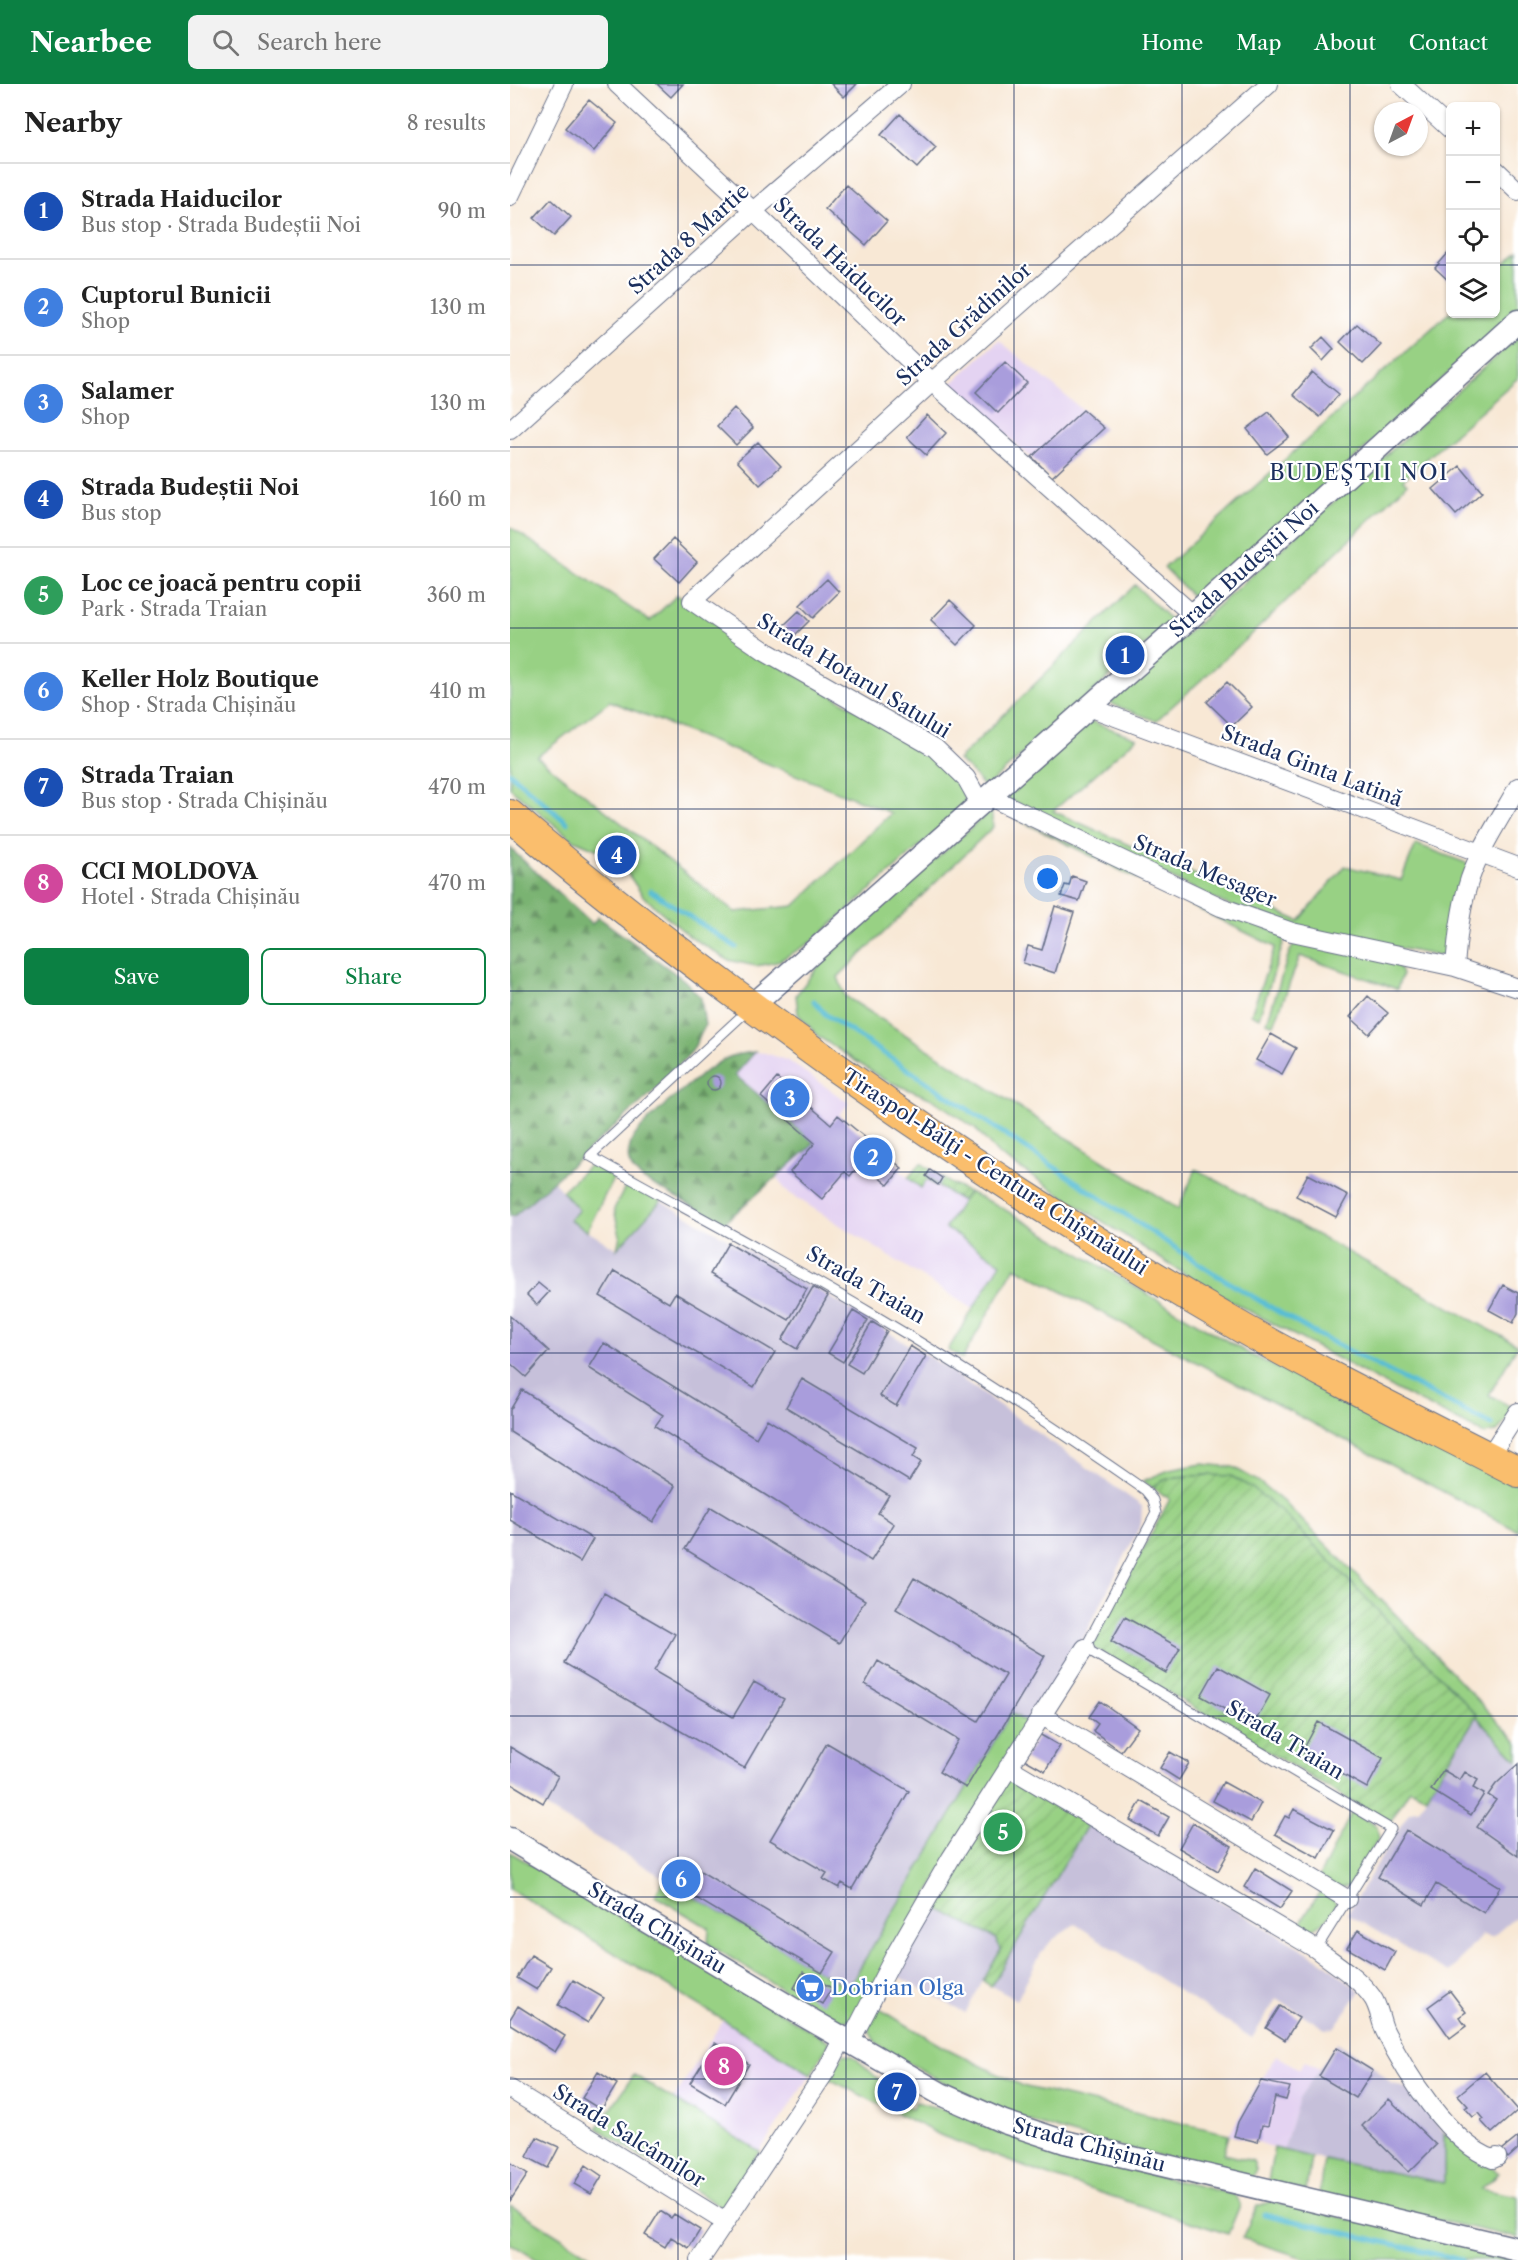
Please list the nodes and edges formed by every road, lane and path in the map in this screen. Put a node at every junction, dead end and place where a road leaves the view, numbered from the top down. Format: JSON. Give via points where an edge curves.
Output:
{"nodes":[{"id":1,"x":564,"y":84,"type":"edge"},
{"id":2,"x":617,"y":84,"type":"edge"},
{"id":3,"x":901,"y":84,"type":"edge"},
{"id":4,"x":1269,"y":84,"type":"edge"},
{"id":5,"x":1401,"y":84,"type":"edge"},
{"id":6,"x":1446,"y":125,"type":"edge"},
{"id":7,"x":1500,"y":174,"type":"edge"},
{"id":8,"x":1518,"y":191,"type":"edge"},
{"id":9,"x":510,"y":196,"type":"edge"},
{"id":10,"x":753,"y":211,"type":"junction"},
{"id":11,"x":1518,"y":321,"type":"edge"},
{"id":12,"x":932,"y":382,"type":"junction"},
{"id":13,"x":510,"y":430,"type":"edge"},
{"id":14,"x":692,"y":601,"type":"joint"},
{"id":15,"x":1193,"y":615,"type":"junction"},
{"id":16,"x":1089,"y":707,"type":"junction"},
{"id":17,"x":1518,"y":787,"type":"edge"},
{"id":18,"x":984,"y":800,"type":"junction"},
{"id":19,"x":510,"y":815,"type":"edge"},
{"id":20,"x":1481,"y":854,"type":"junction"},
{"id":21,"x":1518,"y":867,"type":"edge"},
{"id":22,"x":1455,"y":967,"type":"junction"},
{"id":23,"x":1518,"y":988,"type":"edge"},
{"id":24,"x":752,"y":1006,"type":"junction"},
{"id":25,"x":1518,"y":1412,"type":"edge"},
{"id":26,"x":1489,"y":1457,"type":"junction"},
{"id":27,"x":1518,"y":1472,"type":"edge"},
{"id":28,"x":1085,"y":1648,"type":"junction"},
{"id":29,"x":1041,"y":1715,"type":"junction"},
{"id":30,"x":1008,"y":1767,"type":"junction"},
{"id":31,"x":510,"y":1839,"type":"edge"},
{"id":32,"x":1347,"y":1899,"type":"junction"},
{"id":33,"x":1316,"y":1949,"type":"junction"},
{"id":34,"x":846,"y":2040,"type":"junction"},
{"id":35,"x":510,"y":2089,"type":"edge"},
{"id":36,"x":1497,"y":2157,"type":"dead end"},
{"id":37,"x":724,"y":2222,"type":"junction"},
{"id":38,"x":1518,"y":2249,"type":"edge"},
{"id":39,"x":700,"y":2260,"type":"edge"}],
"edges":[{"from":1,"to":9,"type":"street"},
{"from":2,"to":10,"type":"street","name":"Strada Haiducilor"},
{"from":3,"to":10,"type":"street","name":"Strada 8 Martie"},
{"from":4,"to":12,"type":"street","name":"Strada Grădinilor"},
{"from":5,"to":6,"type":"street"},
{"from":7,"to":8,"type":"street"},
{"from":10,"to":12,"type":"street","name":"Strada Haiducilor"},
{"from":10,"to":13,"type":"street","name":"Strada 8 Martie"},
{"from":11,"to":15,"type":"street","name":"Strada Budeștii Noi"},
{"from":12,"to":14,"type":"street","name":"Strada Grădinilor"},
{"from":12,"to":15,"type":"street","name":"Strada Haiducilor"},
{"from":14,"to":18,"type":"street","name":"Strada Hotarul Satului","via":[[765,651],[935,748]]},
{"from":15,"to":16,"type":"street","name":"Strada Budeștii Noi"},
{"from":16,"to":18,"type":"street","name":"Strada Budeștii Noi"},
{"from":16,"to":20,"type":"street","name":"Strada Ginta Latină"},
{"from":17,"to":20,"type":"street"},
{"from":18,"to":22,"type":"street","name":"Strada Mesager","via":[[1221,907],[1293,932]]},
{"from":18,"to":24,"type":"street","name":"Strada Budeștii Noi"},
{"from":19,"to":24,"type":"highway","name":"Tiraspol-Bălţi - Centura Chișinăului","via":[[642,924]]},
{"from":20,"to":21,"type":"street","name":"Strada Ginta Latină"},
{"from":20,"to":22,"type":"street","via":[[1467,887]]},
{"from":22,"to":23,"type":"street","name":"Strada Mesager"},
{"from":24,"to":26,"type":"highway","name":"Tiraspol-Bălţi - Centura Chișinăului","via":[[934,1137],[1106,1248],[1225,1318]]},
{"from":24,"to":28,"type":"lane","name":"Strada Traian","via":[[590,1155],[913,1337],[1145,1490],[1156,1513]]},
{"from":25,"to":26,"type":"street"},
{"from":26,"to":27,"type":"highway","name":"Tiraspol-Bălţi - Centura Chișinăului"},
{"from":28,"to":29,"type":"street","name":"Strada Traian"},
{"from":28,"to":32,"type":"lane","name":"Strada Traian","via":[[1391,1829]]},
{"from":29,"to":30,"type":"street","name":"Strada Traian"},
{"from":29,"to":32,"type":"street"},
{"from":30,"to":33,"type":"street"},
{"from":30,"to":34,"type":"street","name":"Strada Traian"},
{"from":31,"to":34,"type":"street","name":"Strada Chișinău"},
{"from":32,"to":33,"type":"lane","name":"Strada Traian"},
{"from":33,"to":36,"type":"street","via":[[1362,1984],[1374,1999],[1383,2028],[1405,2071],[1449,2127],[1479,2154]]},
{"from":34,"to":37,"type":"street"},
{"from":34,"to":38,"type":"street","name":"Strada Chișinău","via":[[941,2094],[1004,2122],[1065,2142]]},
{"from":35,"to":37,"type":"street","name":"Strada Salcâmilor"},
{"from":37,"to":39,"type":"street"}]}
